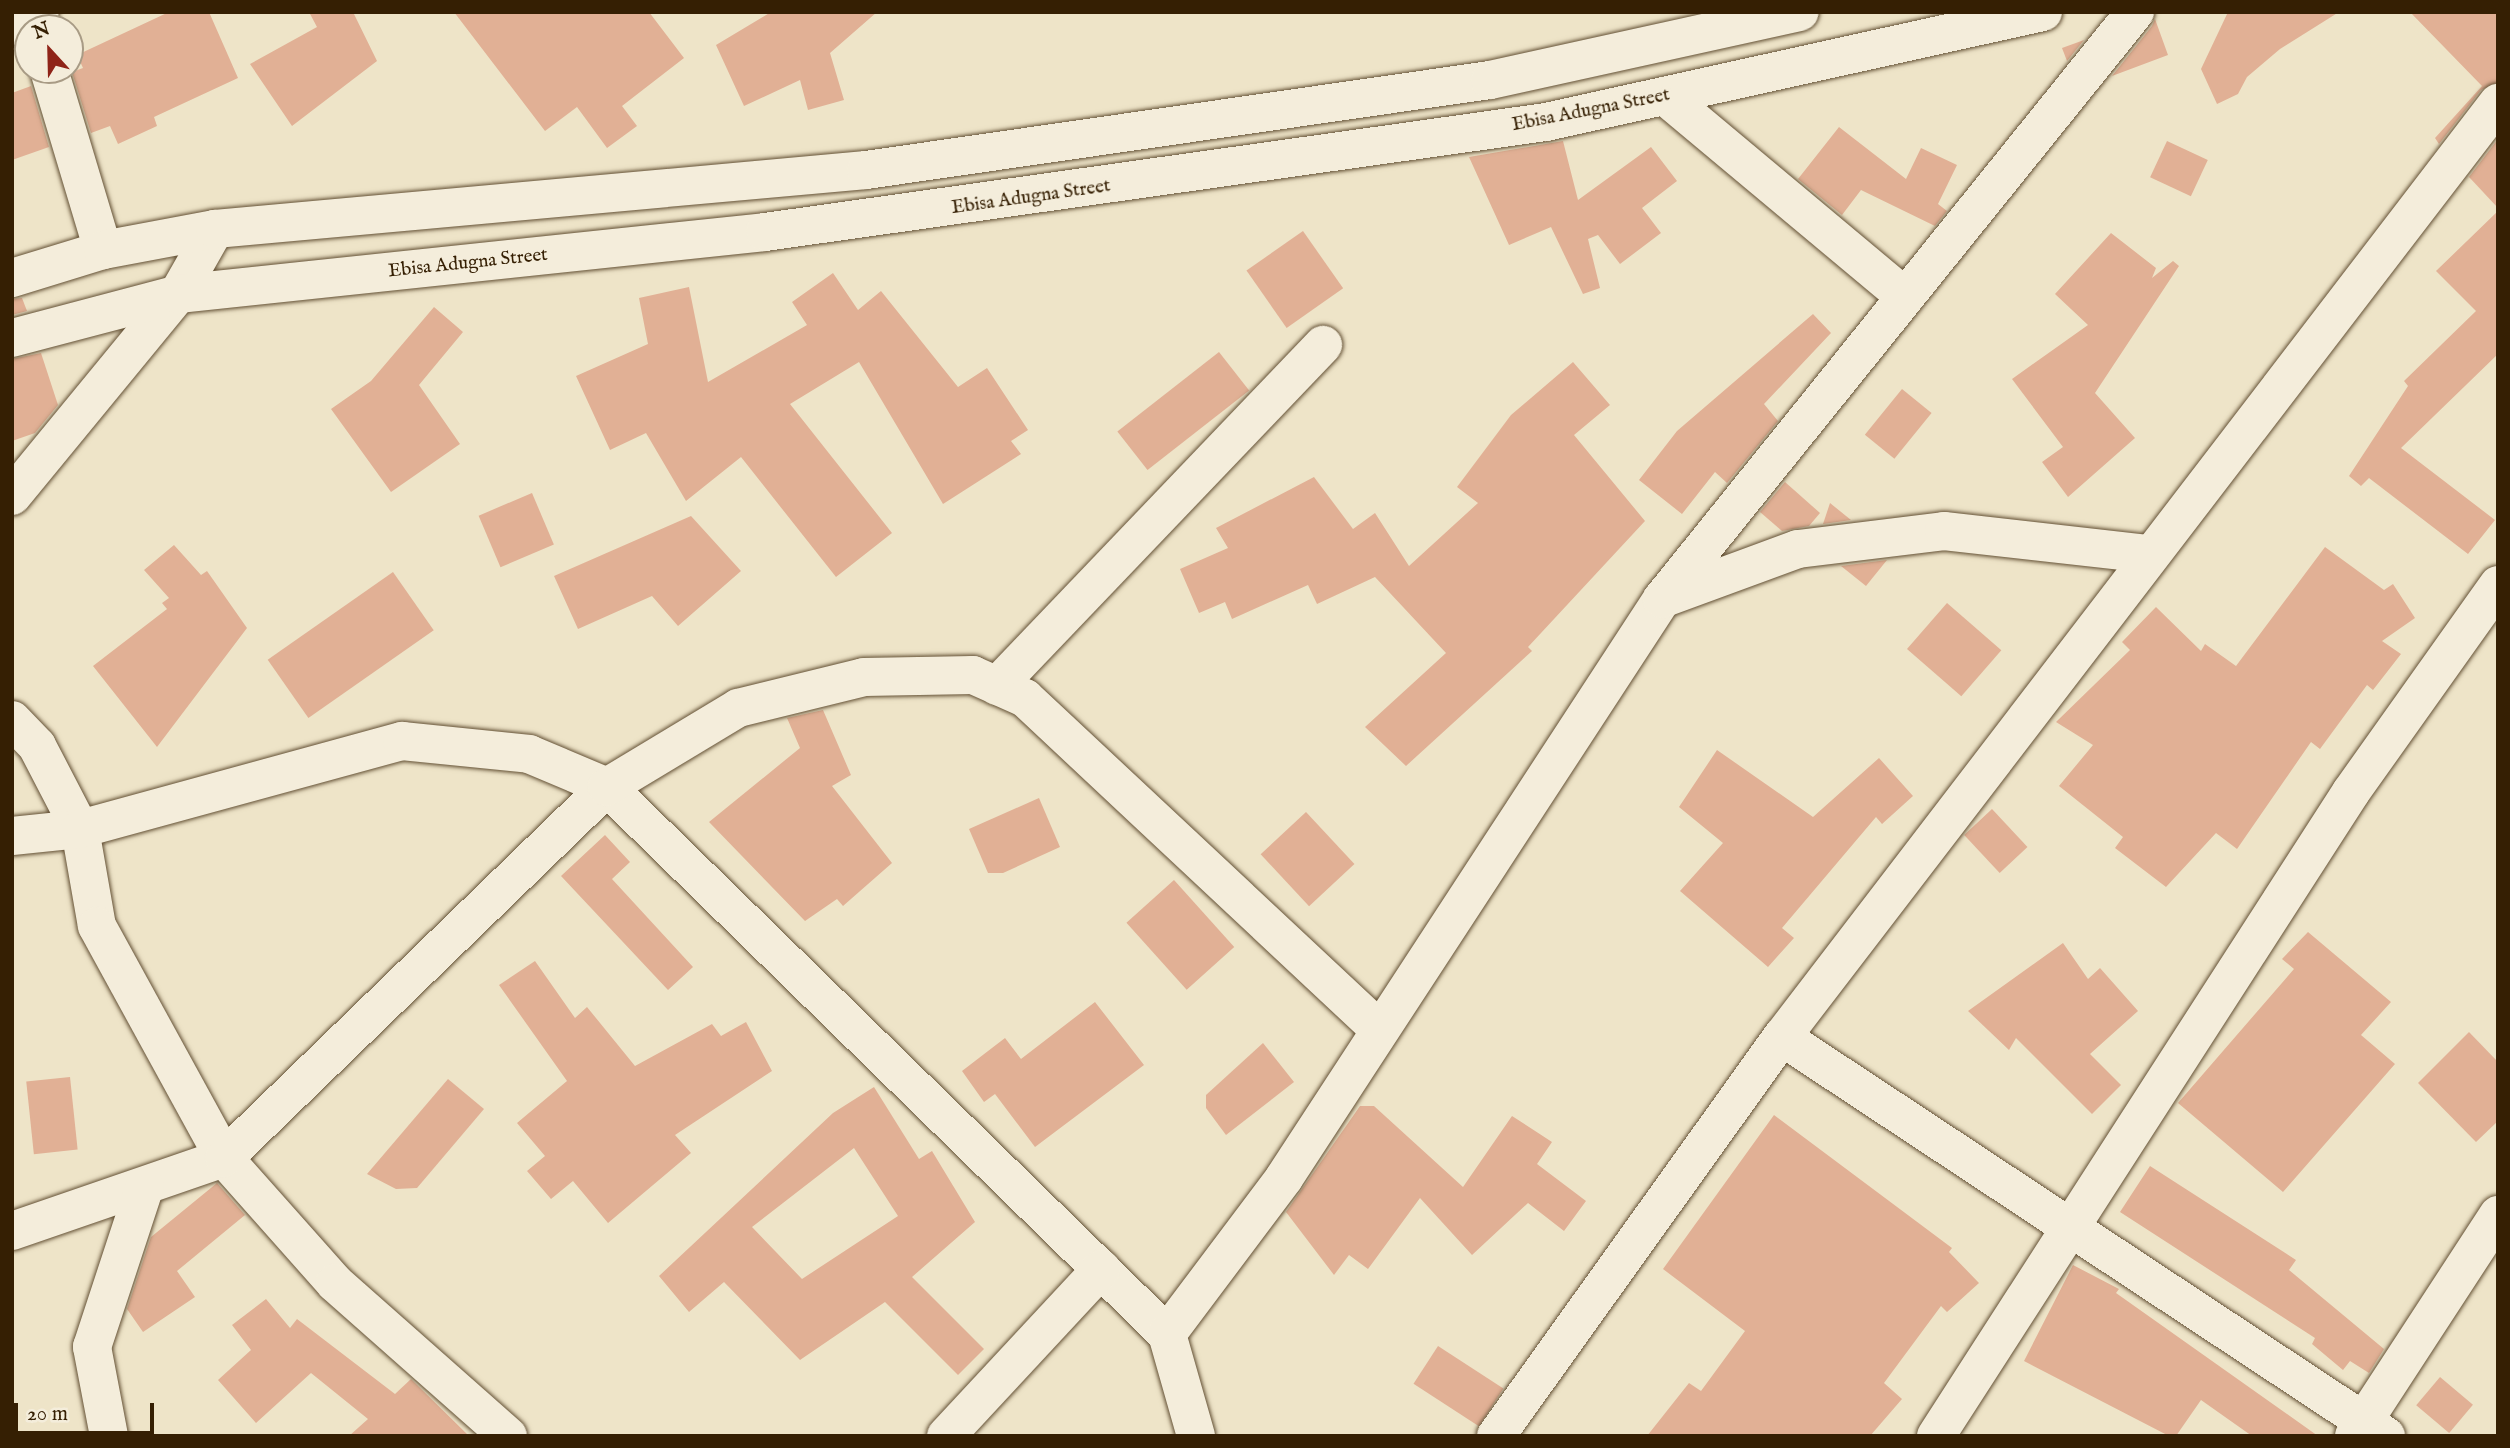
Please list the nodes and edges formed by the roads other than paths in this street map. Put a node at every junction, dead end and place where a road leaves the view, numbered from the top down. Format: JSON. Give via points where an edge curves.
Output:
{"nodes":[{"id":1,"x":1800,"y":12,"type":"edge"},
{"id":2,"x":2043,"y":12,"type":"edge"},
{"id":3,"x":2135,"y":12,"type":"edge"},
{"id":4,"x":53,"y":84,"type":"edge"},
{"id":5,"x":1665,"y":96,"type":"junction"},
{"id":6,"x":2498,"y":103,"type":"edge"},
{"id":7,"x":215,"y":229,"type":"junction"},
{"id":8,"x":103,"y":250,"type":"junction"},
{"id":9,"x":12,"y":278,"type":"edge"},
{"id":10,"x":178,"y":294,"type":"junction"},
{"id":11,"x":1905,"y":296,"type":"junction"},
{"id":12,"x":12,"y":338,"type":"edge"},
{"id":13,"x":1323,"y":345,"type":"dead end"},
{"id":14,"x":12,"y":496,"type":"edge"},
{"id":15,"x":2150,"y":554,"type":"junction"},
{"id":16,"x":2498,"y":585,"type":"edge"},
{"id":17,"x":1662,"y":599,"type":"junction"},
{"id":18,"x":997,"y":686,"type":"junction"},
{"id":19,"x":12,"y":720,"type":"edge"},
{"id":20,"x":607,"y":787,"type":"junction"},
{"id":21,"x":80,"y":829,"type":"junction"},
{"id":22,"x":12,"y":836,"type":"edge"},
{"id":23,"x":1379,"y":1029,"type":"junction"},
{"id":24,"x":1782,"y":1037,"type":"junction"},
{"id":25,"x":224,"y":1158,"type":"junction"},
{"id":26,"x":145,"y":1186,"type":"junction"},
{"id":27,"x":2498,"y":1215,"type":"edge"},
{"id":28,"x":12,"y":1231,"type":"edge"},
{"id":29,"x":2072,"y":1231,"type":"junction"},
{"id":30,"x":1101,"y":1269,"type":"junction"},
{"id":31,"x":1167,"y":1334,"type":"junction"},
{"id":32,"x":2368,"y":1431,"type":"edge"},
{"id":33,"x":109,"y":1436,"type":"edge"},
{"id":34,"x":508,"y":1436,"type":"edge"},
{"id":35,"x":946,"y":1436,"type":"edge"},
{"id":36,"x":1196,"y":1436,"type":"edge"},
{"id":37,"x":1496,"y":1436,"type":"edge"},
{"id":38,"x":1936,"y":1436,"type":"edge"}],
"edges":[{"from":1,"to":7,"type":"street","via":[[1490,80],[866,170]]},
{"from":2,"to":5,"type":"street","name":"Ebisa Adugna Street"},
{"from":3,"to":11,"type":"street"},
{"from":4,"to":8,"type":"street"},
{"from":5,"to":10,"type":"street","name":"Ebisa Adugna Street","via":[[1546,122],[1101,189],[765,232]]},
{"from":5,"to":11,"type":"street"},
{"from":6,"to":15,"type":"street"},
{"from":7,"to":8,"type":"street"},
{"from":7,"to":10,"type":"street"},
{"from":8,"to":9,"type":"street"},
{"from":10,"to":12,"type":"street","name":"Ebisa Adugna Street"},
{"from":10,"to":14,"type":"street"},
{"from":11,"to":17,"type":"street"},
{"from":13,"to":18,"type":"street"},
{"from":15,"to":17,"type":"street","via":[[1944,531],[1797,549]]},
{"from":15,"to":24,"type":"street"},
{"from":16,"to":29,"type":"street","via":[[2351,792]]},
{"from":17,"to":23,"type":"street"},
{"from":18,"to":20,"type":"street","via":[[973,675],[864,677],[738,708]]},
{"from":18,"to":23,"type":"street","via":[[1025,698]]},
{"from":19,"to":21,"type":"street","via":[[37,746]]},
{"from":20,"to":21,"type":"street","via":[[529,754],[402,741]]},
{"from":20,"to":25,"type":"street"},
{"from":20,"to":30,"type":"street"},
{"from":21,"to":22,"type":"street"},
{"from":21,"to":25,"type":"street","via":[[97,926]]},
{"from":23,"to":31,"type":"street","via":[[1284,1178]]},
{"from":24,"to":29,"type":"street"},
{"from":24,"to":37,"type":"street"},
{"from":25,"to":26,"type":"street"},
{"from":25,"to":34,"type":"street","via":[[335,1283]]},
{"from":26,"to":28,"type":"street"},
{"from":26,"to":33,"type":"street","via":[[92,1347]]},
{"from":27,"to":32,"type":"street"},
{"from":29,"to":32,"type":"street"},
{"from":29,"to":38,"type":"street"},
{"from":30,"to":31,"type":"street"},
{"from":30,"to":35,"type":"street"},
{"from":31,"to":36,"type":"street"}]}
